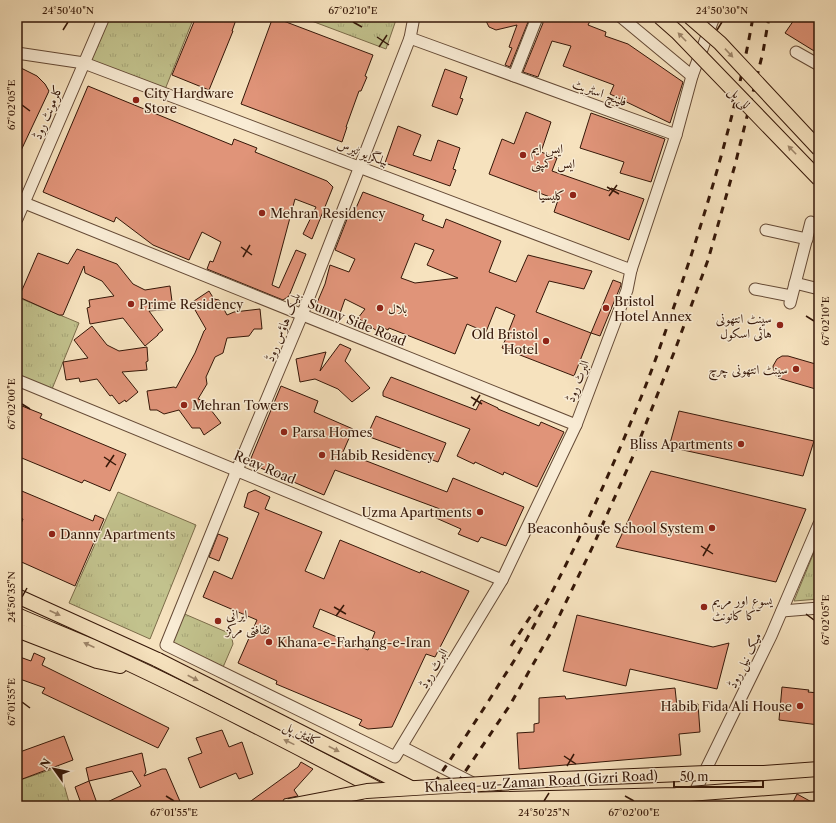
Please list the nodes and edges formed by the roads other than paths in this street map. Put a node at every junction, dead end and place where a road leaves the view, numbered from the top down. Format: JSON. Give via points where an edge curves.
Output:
{"nodes":[{"id":1,"x":104,"y":17,"type":"edge"},
{"id":2,"x":414,"y":17,"type":"edge"},
{"id":3,"x":621,"y":17,"type":"edge"},
{"id":4,"x":660,"y":17,"type":"edge"},
{"id":5,"x":690,"y":17,"type":"edge"},
{"id":6,"x":714,"y":17,"type":"edge"},
{"id":7,"x":536,"y":20,"type":"dead end"},
{"id":8,"x":410,"y":38,"type":"junction"},
{"id":9,"x":796,"y":52,"type":"dead end"},
{"id":10,"x":17,"y":53,"type":"edge"},
{"id":11,"x":84,"y":63,"type":"junction"},
{"id":12,"x":819,"y":66,"type":"edge"},
{"id":13,"x":514,"y":76,"type":"junction"},
{"id":14,"x":692,"y":76,"type":"junction"},
{"id":15,"x":676,"y":135,"type":"junction"},
{"id":16,"x":819,"y":149,"type":"edge"},
{"id":17,"x":361,"y":167,"type":"junction"},
{"id":18,"x":819,"y":179,"type":"edge"},
{"id":19,"x":20,"y":201,"type":"edge"},
{"id":20,"x":17,"y":219,"type":"edge"},
{"id":21,"x":811,"y":222,"type":"dead end"},
{"id":22,"x":766,"y":230,"type":"dead end"},
{"id":23,"x":807,"y":239,"type":"junction"},
{"id":24,"x":631,"y":270,"type":"junction"},
{"id":25,"x":795,"y":283,"type":"junction"},
{"id":26,"x":755,"y":289,"type":"dead end"},
{"id":27,"x":819,"y":290,"type":"edge"},
{"id":28,"x":302,"y":315,"type":"junction"},
{"id":29,"x":17,"y":380,"type":"edge"},
{"id":30,"x":576,"y":425,"type":"junction"},
{"id":31,"x":237,"y":470,"type":"junction"},
{"id":32,"x":819,"y":524,"type":"edge"},
{"id":33,"x":502,"y":580,"type":"junction"},
{"id":34,"x":17,"y":596,"type":"edge"},
{"id":35,"x":819,"y":608,"type":"edge"},
{"id":36,"x":782,"y":611,"type":"junction"},
{"id":37,"x":17,"y":615,"type":"edge"},
{"id":38,"x":17,"y":630,"type":"edge"},
{"id":39,"x":146,"y":672,"type":"junction"},
{"id":40,"x":402,"y":747,"type":"junction"},
{"id":41,"x":395,"y":757,"type":"joint"},
{"id":42,"x":819,"y":769,"type":"edge"},
{"id":43,"x":819,"y":784,"type":"edge"},
{"id":44,"x":289,"y":806,"type":"edge"},
{"id":45,"x":367,"y":806,"type":"edge"},
{"id":46,"x":410,"y":806,"type":"edge"},
{"id":47,"x":447,"y":806,"type":"edge"},
{"id":48,"x":518,"y":806,"type":"edge"},
{"id":49,"x":688,"y":806,"type":"edge"}],
"edges":[{"from":1,"to":11,"type":"street","name":"کلرمونٹ روڈ"},
{"from":2,"to":8,"type":"street","name":"بلیک ہاؤس روڈ"},
{"from":3,"to":14,"type":"street"},
{"from":18,"to":4,"type":"main road","name":"للی پل","one_way":true,"bridge":true,"via":[[678,32]]},
{"from":5,"to":16,"type":"main road","name":"للی پل","one_way":true,"bridge":true,"via":[[720,43]]},
{"from":6,"to":14,"type":"street","name":"البرٹ روڈ"},
{"from":7,"to":13,"type":"street"},
{"from":8,"to":13,"type":"street","name":"فلینچ اسٹریٹ"},
{"from":8,"to":17,"type":"street","name":"بلیک ہاؤس روڈ"},
{"from":9,"to":12,"type":"street"},
{"from":10,"to":11,"type":"street","name":"بیلگریو ٹیرس"},
{"from":11,"to":17,"type":"street","name":"بیلگریو ٹیرس"},
{"from":11,"to":19,"type":"street","name":"کلرمونٹ روڈ"},
{"from":13,"to":15,"type":"street","name":"فلینچ اسٹریٹ"},
{"from":14,"to":15,"type":"street","name":"البرٹ روڈ"},
{"from":15,"to":24,"type":"street","name":"البرٹ روڈ"},
{"from":17,"to":24,"type":"street","name":"بیلگریو ٹیرس"},
{"from":17,"to":28,"type":"street","name":"بلیک ہاؤس روڈ"},
{"from":19,"to":20,"type":"street","name":"کلرمونٹ روڈ"},
{"from":19,"to":28,"type":"street","name":"Sunny Side Road"},
{"from":21,"to":23,"type":"street"},
{"from":22,"to":23,"type":"street"},
{"from":23,"to":25,"type":"street"},
{"from":24,"to":30,"type":"street","name":"البرٹ روڈ","via":[[627,290]]},
{"from":25,"to":26,"type":"street","via":[[790,300]]},
{"from":25,"to":27,"type":"street"},
{"from":28,"to":30,"type":"street","name":"Sunny Side Road"},
{"from":28,"to":31,"type":"street","name":"بلیک ہاؤس روڈ"},
{"from":29,"to":31,"type":"street","name":"Reay Road"},
{"from":30,"to":33,"type":"street","name":"البرٹ روڈ"},
{"from":31,"to":33,"type":"street","name":"Reay Road"},
{"from":31,"to":41,"type":"street","name":"بلیک ہاؤس روڈ","via":[[166,645]]},
{"from":32,"to":36,"type":"street","name":"میک نیل روڈ"},
{"from":33,"to":40,"type":"street","name":"البرٹ روڈ"},
{"from":34,"to":47,"type":"main road","name":"کلفٹن پل","one_way":true,"bridge":true,"via":[[158,660]]},
{"from":35,"to":36,"type":"street"},
{"from":36,"to":49,"type":"street","name":"میک نیل روڈ"},
{"from":39,"to":37,"type":"main road","one_way":true},
{"from":38,"to":39,"type":"main road","via":[[97,661]]},
{"from":46,"to":39,"type":"main road","name":"کلفٹن پل","one_way":true,"bridge":true},
{"from":40,"to":41,"type":"street","name":"البرٹ روڈ"},
{"from":40,"to":48,"type":"street"},
{"from":42,"to":44,"type":"main road","name":"Khaleeq-uz-Zaman Road (Gizri Road)","bridge":true,"via":[[562,779],[367,791]]},
{"from":43,"to":45,"type":"main road","name":"Khaleeq-uz-Zaman Road (Gizri Road)","bridge":true,"via":[[676,795],[460,800]]}]}
